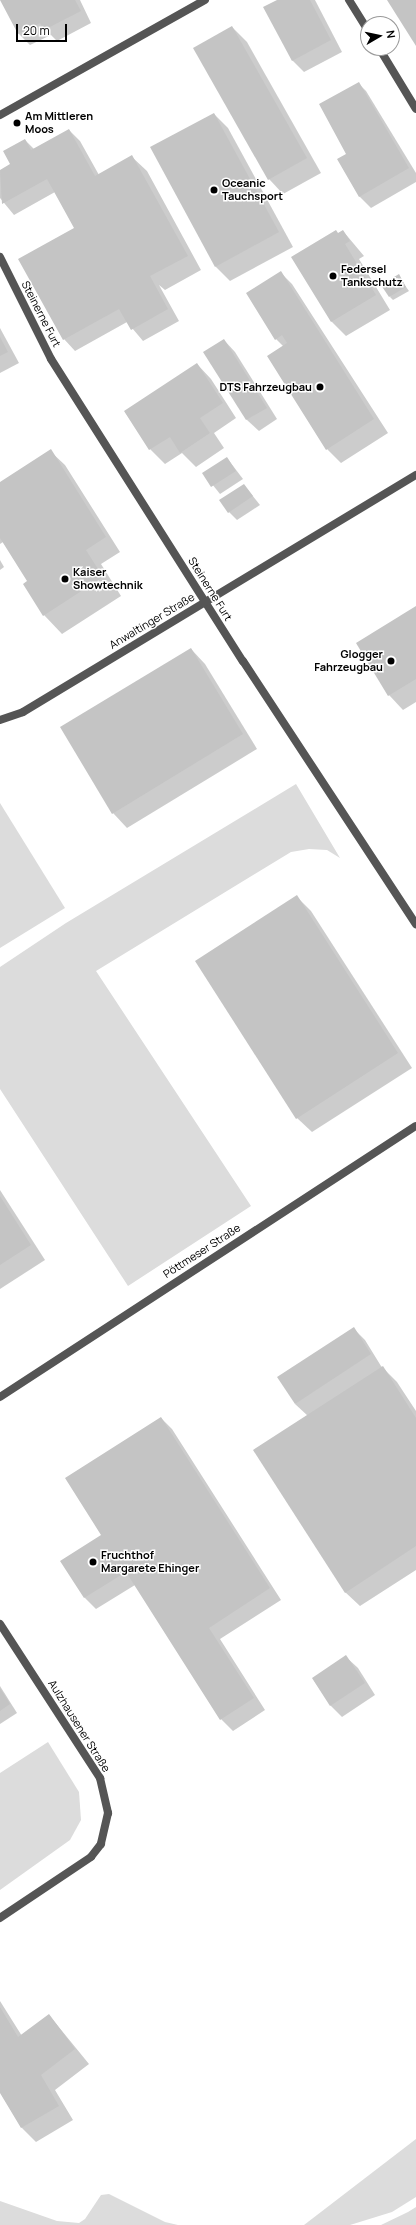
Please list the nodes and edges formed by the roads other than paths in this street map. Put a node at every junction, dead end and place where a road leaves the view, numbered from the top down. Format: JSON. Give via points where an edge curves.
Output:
{"nodes":[{"id":1,"x":205,"y":0,"type":"edge"},
{"id":2,"x":349,"y":0,"type":"edge"},
{"id":3,"x":360,"y":17,"type":"edge"},
{"id":4,"x":384,"y":56,"type":"edge"},
{"id":5,"x":416,"y":109,"type":"edge"},
{"id":6,"x":0,"y":115,"type":"edge"},
{"id":7,"x":0,"y":257,"type":"edge"},
{"id":8,"x":416,"y":475,"type":"edge"},
{"id":9,"x":206,"y":602,"type":"junction"},
{"id":10,"x":0,"y":720,"type":"edge"},
{"id":11,"x":416,"y":924,"type":"edge"},
{"id":12,"x":416,"y":1126,"type":"edge"},
{"id":13,"x":0,"y":1397,"type":"edge"},
{"id":14,"x":0,"y":1624,"type":"edge"},
{"id":15,"x":0,"y":1918,"type":"edge"}],
"edges":[{"from":1,"to":6,"type":"street"},
{"from":2,"to":3,"type":"street"},
{"from":4,"to":5,"type":"street"},
{"from":7,"to":9,"type":"street","name":"Steinerne Furt","via":[[51,359]]},
{"from":8,"to":9,"type":"street","name":"Anwaltinger Straße"},
{"from":9,"to":10,"type":"street","name":"Anwaltinger Straße","via":[[23,712]]},
{"from":9,"to":11,"type":"street","name":"Steinerne Furt"},
{"from":12,"to":13,"type":"street","name":"Pöttmeser Straße"},
{"from":14,"to":15,"type":"street","name":"Aulzhausener Straße","via":[[100,1778],[108,1814],[101,1844],[91,1857]]}]}
